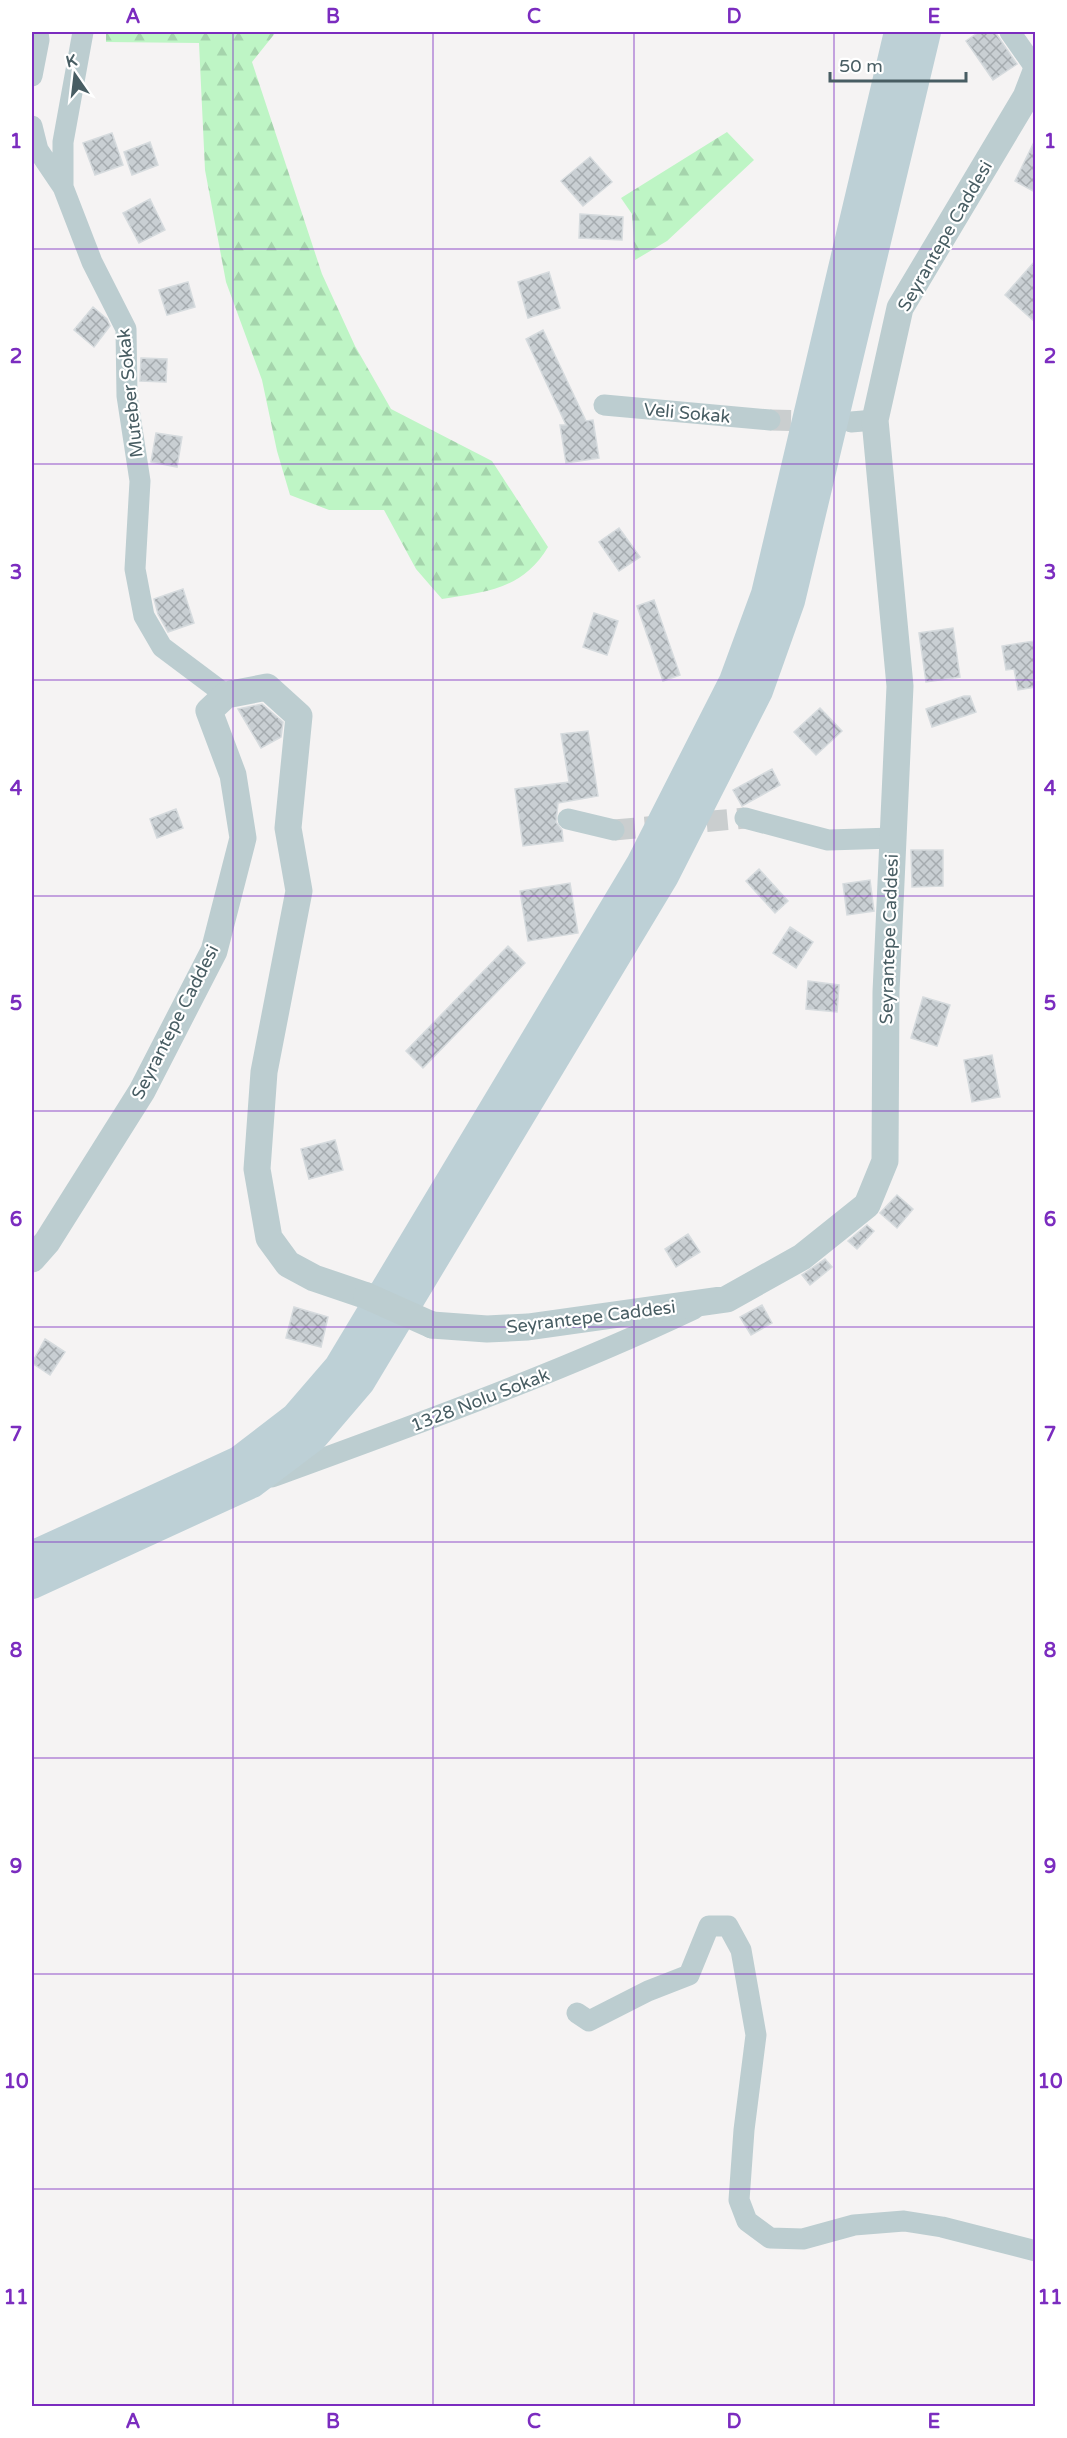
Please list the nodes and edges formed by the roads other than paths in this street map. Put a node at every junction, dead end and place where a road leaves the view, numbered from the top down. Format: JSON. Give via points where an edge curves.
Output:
{"nodes":[{"id":1,"x":38,"y":32,"type":"edge"},
{"id":2,"x":83,"y":32,"type":"edge"},
{"id":3,"x":899,"y":32,"type":"edge"},
{"id":4,"x":926,"y":32,"type":"edge"},
{"id":5,"x":1010,"y":32,"type":"edge"},
{"id":6,"x":1035,"y":70,"type":"edge"},
{"id":7,"x":32,"y":76,"type":"edge"},
{"id":8,"x":32,"y":126,"type":"edge"},
{"id":9,"x":63,"y":187,"type":"junction"},
{"id":10,"x":604,"y":405,"type":"dead end"},
{"id":11,"x":770,"y":420,"type":"tunnel mouth"},
{"id":12,"x":226,"y":695,"type":"junction"},
{"id":13,"x":745,"y":818,"type":"tunnel mouth"},
{"id":14,"x":568,"y":819,"type":"dead end"},
{"id":15,"x":614,"y":830,"type":"tunnel mouth"},
{"id":16,"x":894,"y":838,"type":"junction"},
{"id":17,"x":32,"y":1260,"type":"edge"},
{"id":18,"x":708,"y":1302,"type":"junction"},
{"id":19,"x":247,"y":1486,"type":"junction"},
{"id":20,"x":32,"y":1556,"type":"edge"},
{"id":21,"x":32,"y":1584,"type":"edge"},
{"id":22,"x":577,"y":2013,"type":"dead end"},
{"id":23,"x":1035,"y":2251,"type":"edge"}],
"edges":[{"from":1,"to":7,"type":"street"},
{"from":2,"to":9,"type":"street","name":"Muteber Sokak","via":[[63,142]]},
{"from":3,"to":20,"type":"main road","via":[[766,594],[734,681],[641,864],[339,1367],[295,1418],[239,1461]]},
{"from":4,"to":19,"type":"main road","via":[[790,601],[758,691],[663,876],[360,1382],[313,1437]]},
{"from":5,"to":6,"type":"street"},
{"from":6,"to":16,"type":"street","name":"Seyrantepe Caddesi","via":[[1026,98],[900,308],[863,421],[900,686]]},
{"from":8,"to":9,"type":"street","via":[[38,150]]},
{"from":9,"to":12,"type":"street","name":"Muteber Sokak","via":[[92,262],[126,328],[127,396],[140,482],[135,569],[144,616],[162,646]]},
{"from":10,"to":11,"type":"street","name":"Veli Sokak"},
{"from":12,"to":17,"type":"street","name":"Seyrantepe Caddesi","via":[[209,711],[233,775],[243,838],[214,951],[142,1091]]},
{"from":12,"to":18,"type":"street","name":"Seyrantepe Caddesi","bridge":true,"via":[[267,687],[299,716],[288,828],[299,891],[264,1072],[256,1169],[269,1238],[288,1264],[432,1325],[528,1327]]},
{"from":13,"to":16,"type":"street","via":[[828,840]]},
{"from":14,"to":15,"type":"street"},
{"from":16,"to":18,"type":"street","name":"Seyrantepe Caddesi","via":[[886,992],[885,1161],[867,1204],[802,1257],[727,1299]]},
{"from":18,"to":19,"type":"street","name":"1328 Nolu Sokak","via":[[607,1350]]},
{"from":19,"to":21,"type":"main road"},
{"from":22,"to":23,"type":"street","via":[[589,2021],[599,2018],[623,2002],[689,1975],[709,1926],[728,1926],[741,1950],[756,2035],[739,2200],[747,2221],[770,2238],[803,2240],[854,2225],[904,2221]]}]}
